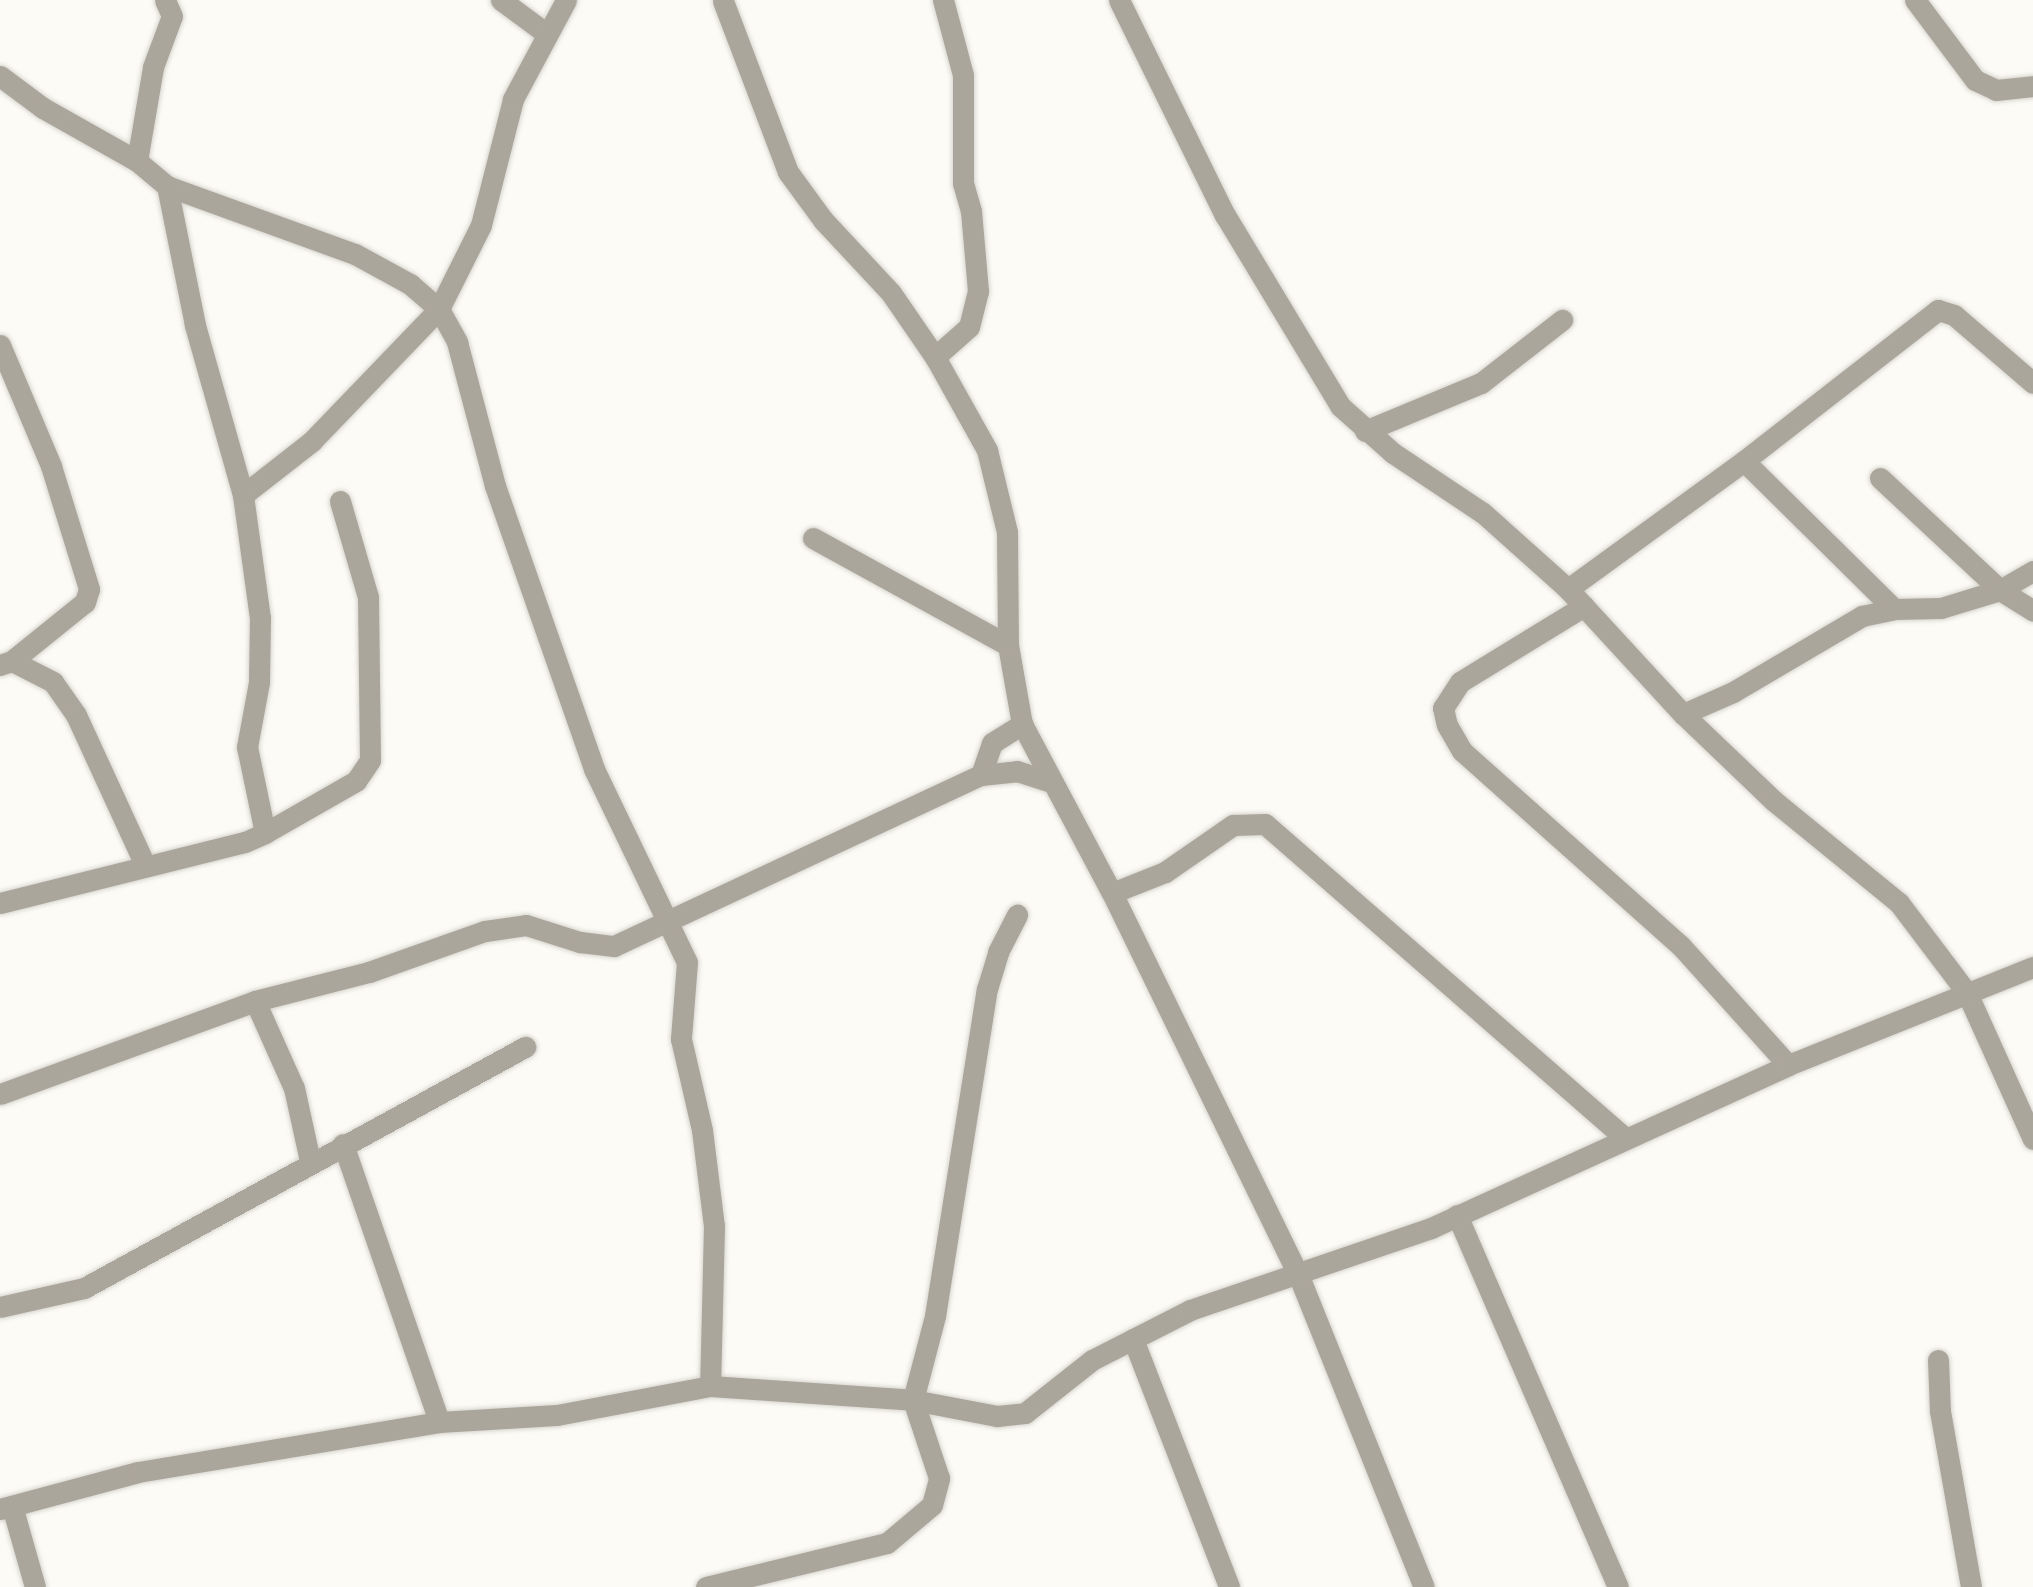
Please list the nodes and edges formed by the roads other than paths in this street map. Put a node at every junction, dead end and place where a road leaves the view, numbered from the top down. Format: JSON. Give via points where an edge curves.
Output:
{"nodes":[{"id":1,"x":165,"y":0,"type":"edge"},
{"id":2,"x":501,"y":0,"type":"edge"},
{"id":3,"x":566,"y":0,"type":"edge"},
{"id":4,"x":943,"y":0,"type":"edge"},
{"id":5,"x":1119,"y":0,"type":"edge"},
{"id":6,"x":1915,"y":0,"type":"edge"},
{"id":7,"x":723,"y":1,"type":"edge"},
{"id":8,"x":547,"y":34,"type":"junction"},
{"id":9,"x":0,"y":76,"type":"edge"},
{"id":10,"x":2033,"y":86,"type":"edge"},
{"id":11,"x":137,"y":161,"type":"junction"},
{"id":12,"x":167,"y":186,"type":"junction"},
{"id":13,"x":439,"y":309,"type":"junction"},
{"id":14,"x":1562,"y":320,"type":"dead end"},
{"id":15,"x":0,"y":345,"type":"edge"},
{"id":16,"x":935,"y":357,"type":"junction"},
{"id":17,"x":2033,"y":383,"type":"edge"},
{"id":18,"x":1365,"y":431,"type":"junction"},
{"id":19,"x":1744,"y":461,"type":"junction"},
{"id":20,"x":1880,"y":478,"type":"dead end"},
{"id":21,"x":243,"y":495,"type":"junction"},
{"id":22,"x":340,"y":501,"type":"dead end"},
{"id":23,"x":813,"y":538,"type":"dead end"},
{"id":24,"x":2033,"y":571,"type":"edge"},
{"id":25,"x":1568,"y":589,"type":"junction"},
{"id":26,"x":2000,"y":590,"type":"junction"},
{"id":27,"x":1584,"y":606,"type":"junction"},
{"id":28,"x":1894,"y":609,"type":"junction"},
{"id":29,"x":2033,"y":611,"type":"edge"},
{"id":30,"x":1008,"y":645,"type":"junction"},
{"id":31,"x":6,"y":663,"type":"edge"},
{"id":32,"x":1683,"y":714,"type":"junction"},
{"id":33,"x":1023,"y":724,"type":"junction"},
{"id":34,"x":981,"y":775,"type":"junction"},
{"id":35,"x":1051,"y":782,"type":"junction"},
{"id":36,"x":265,"y":833,"type":"junction"},
{"id":37,"x":145,"y":865,"type":"junction"},
{"id":38,"x":1112,"y":893,"type":"junction"},
{"id":39,"x":0,"y":902,"type":"edge"},
{"id":40,"x":1017,"y":915,"type":"dead end"},
{"id":41,"x":670,"y":921,"type":"junction"},
{"id":42,"x":2033,"y":967,"type":"edge"},
{"id":43,"x":1967,"y":993,"type":"junction"},
{"id":44,"x":255,"y":1001,"type":"junction"},
{"id":45,"x":525,"y":1046,"type":"dead end"},
{"id":46,"x":1788,"y":1065,"type":"junction"},
{"id":47,"x":0,"y":1094,"type":"edge"},
{"id":48,"x":1625,"y":1138,"type":"junction"},
{"id":49,"x":2033,"y":1139,"type":"edge"},
{"id":50,"x":343,"y":1144,"type":"junction"},
{"id":51,"x":310,"y":1161,"type":"junction"},
{"id":52,"x":1457,"y":1214,"type":"junction"},
{"id":53,"x":1298,"y":1274,"type":"junction"},
{"id":54,"x":0,"y":1307,"type":"edge"},
{"id":55,"x":1133,"y":1339,"type":"junction"},
{"id":56,"x":1938,"y":1360,"type":"dead end"},
{"id":57,"x":710,"y":1385,"type":"junction"},
{"id":58,"x":912,"y":1400,"type":"junction"},
{"id":59,"x":439,"y":1422,"type":"junction"},
{"id":60,"x":6,"y":1508,"type":"edge"},
{"id":61,"x":719,"y":1586,"type":"edge"},
{"id":62,"x":1225,"y":1586,"type":"edge"},
{"id":63,"x":35,"y":1587,"type":"edge"},
{"id":64,"x":1424,"y":1587,"type":"edge"},
{"id":65,"x":1618,"y":1587,"type":"edge"},
{"id":66,"x":1971,"y":1587,"type":"edge"}],
"edges":[{"from":1,"to":11,"type":"street","via":[[172,16],[153,68]]},
{"from":2,"to":8,"type":"street"},
{"from":3,"to":8,"type":"street"},
{"from":4,"to":16,"type":"street","via":[[964,75],[963,183],[971,211],[978,291],[969,327]]},
{"from":5,"to":18,"type":"street","via":[[1237,237],[1340,406]]},
{"from":6,"to":10,"type":"street","via":[[1975,80],[1996,90]]},
{"from":7,"to":16,"type":"street","via":[[788,172],[823,220],[891,293]]},
{"from":8,"to":13,"type":"street","via":[[507,116],[481,225]]},
{"from":9,"to":11,"type":"street","via":[[43,108]]},
{"from":11,"to":12,"type":"street"},
{"from":12,"to":13,"type":"street","via":[[355,254],[410,284]]},
{"from":12,"to":21,"type":"street","via":[[195,326]]},
{"from":13,"to":21,"type":"street","via":[[312,441]]},
{"from":13,"to":41,"type":"street","via":[[457,342],[495,486],[594,769]]},
{"from":14,"to":18,"type":"street","via":[[1481,383]]},
{"from":15,"to":31,"type":"street","via":[[51,466],[89,589],[85,602]]},
{"from":16,"to":30,"type":"street","via":[[987,450],[1001,498],[1007,532]]},
{"from":17,"to":19,"type":"street","via":[[1954,315],[1938,310]]},
{"from":18,"to":25,"type":"street","via":[[1483,513]]},
{"from":19,"to":25,"type":"street"},
{"from":19,"to":28,"type":"street"},
{"from":20,"to":26,"type":"street"},
{"from":21,"to":36,"type":"street","via":[[260,618],[259,682],[247,747]]},
{"from":22,"to":36,"type":"street","via":[[368,597],[370,760],[356,781]]},
{"from":23,"to":30,"type":"street"},
{"from":24,"to":26,"type":"street"},
{"from":25,"to":27,"type":"street"},
{"from":26,"to":28,"type":"street","via":[[1941,608]]},
{"from":26,"to":29,"type":"street"},
{"from":27,"to":32,"type":"street"},
{"from":27,"to":46,"type":"street","via":[[1460,682],[1443,708],[1447,725],[1462,751],[1681,946]]},
{"from":28,"to":32,"type":"street","via":[[1862,616],[1733,692]]},
{"from":30,"to":33,"type":"street"},
{"from":31,"to":37,"type":"street","via":[[53,682],[76,715]]},
{"from":32,"to":43,"type":"street","via":[[1820,843],[1899,903]]},
{"from":33,"to":34,"type":"street","via":[[992,743]]},
{"from":33,"to":35,"type":"street"},
{"from":34,"to":35,"type":"street","via":[[1017,771]]},
{"from":34,"to":41,"type":"street"},
{"from":35,"to":38,"type":"street"},
{"from":36,"to":37,"type":"street"},
{"from":37,"to":39,"type":"street"},
{"from":38,"to":48,"type":"street","via":[[1165,872],[1233,825],[1265,824]]},
{"from":38,"to":53,"type":"street"},
{"from":40,"to":58,"type":"street","via":[[998,952],[987,989],[935,1316]]},
{"from":41,"to":44,"type":"street","via":[[614,946],[580,942],[526,925],[485,931],[369,972]]},
{"from":41,"to":57,"type":"street","via":[[687,962],[681,1038],[712,1188]]},
{"from":42,"to":43,"type":"street"},
{"from":43,"to":46,"type":"street"},
{"from":43,"to":49,"type":"street"},
{"from":44,"to":47,"type":"street"},
{"from":44,"to":51,"type":"street","via":[[294,1088]]},
{"from":45,"to":50,"type":"street"},
{"from":46,"to":48,"type":"street"},
{"from":48,"to":52,"type":"street"},
{"from":50,"to":51,"type":"street"},
{"from":50,"to":59,"type":"street"},
{"from":51,"to":54,"type":"street","via":[[84,1288]]},
{"from":52,"to":53,"type":"street","via":[[1431,1228]]},
{"from":52,"to":65,"type":"street"},
{"from":53,"to":55,"type":"street","via":[[1190,1310]]},
{"from":53,"to":64,"type":"street"},
{"from":55,"to":58,"type":"street","via":[[1067,1376],[1025,1413],[997,1416]]},
{"from":55,"to":62,"type":"street"},
{"from":56,"to":66,"type":"street","via":[[1940,1411]]},
{"from":57,"to":58,"type":"street"},
{"from":57,"to":59,"type":"street","via":[[557,1415]]},
{"from":58,"to":61,"type":"street","via":[[939,1478],[932,1505],[887,1543]]},
{"from":59,"to":60,"type":"street","via":[[138,1472]]},
{"from":60,"to":63,"type":"street"}]}
